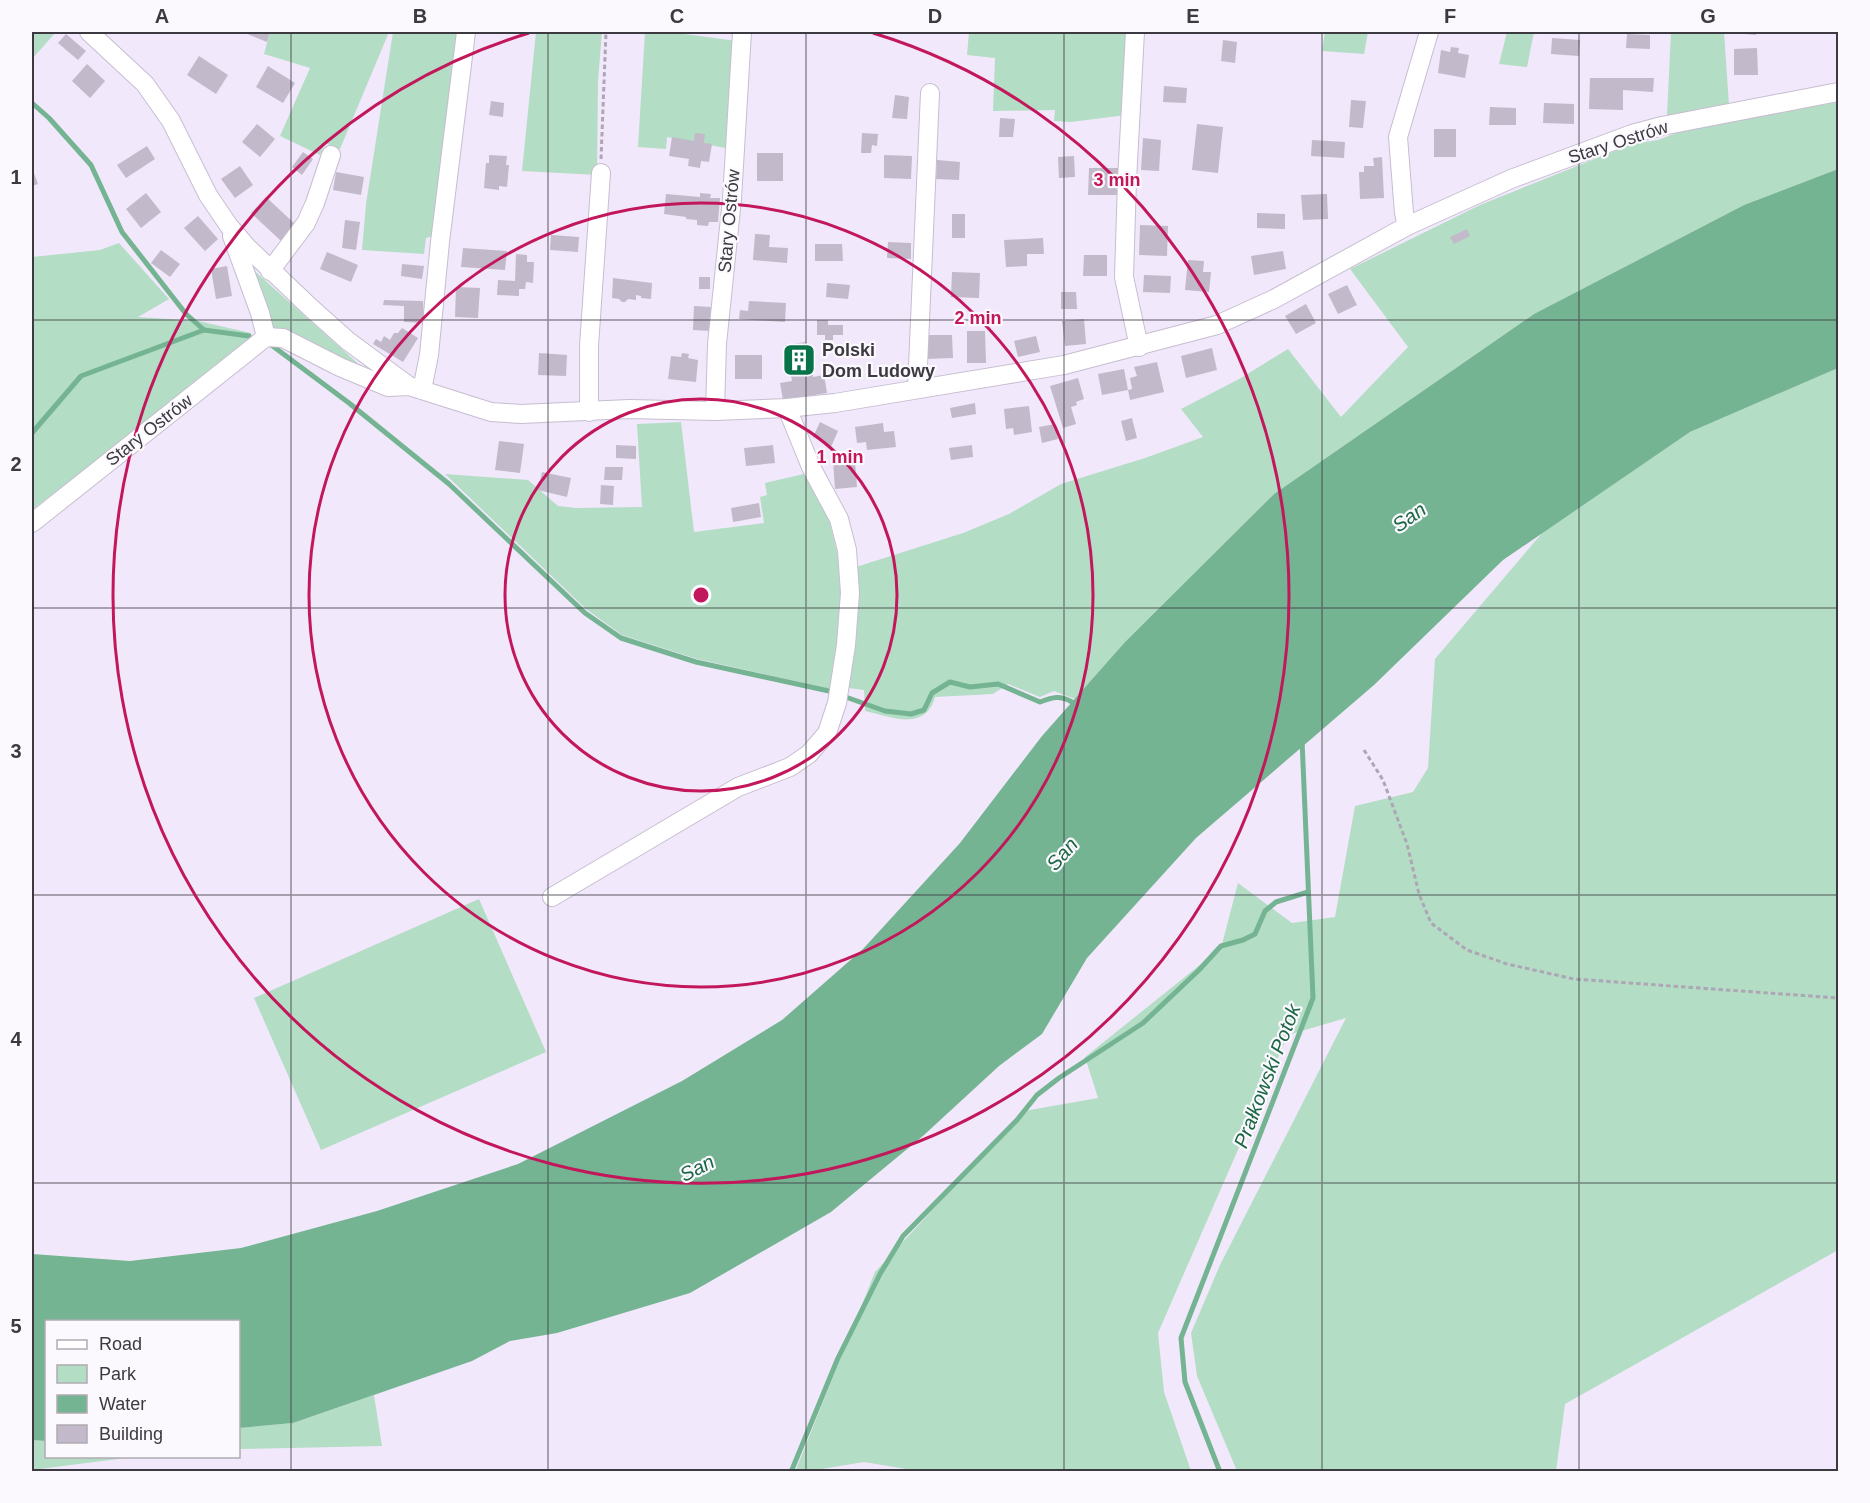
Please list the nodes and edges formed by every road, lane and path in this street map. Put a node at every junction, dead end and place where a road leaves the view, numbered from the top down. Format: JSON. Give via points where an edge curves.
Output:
{"nodes":[{"id":1,"x":89,"y":32,"type":"edge"},
{"id":2,"x":466,"y":32,"type":"edge"},
{"id":3,"x":606,"y":32,"type":"edge"},
{"id":4,"x":742,"y":32,"type":"edge"},
{"id":5,"x":1136,"y":32,"type":"edge"},
{"id":6,"x":1429,"y":32,"type":"edge"},
{"id":7,"x":1839,"y":92,"type":"edge"},
{"id":8,"x":930,"y":93,"type":"dead end"},
{"id":9,"x":331,"y":155,"type":"dead end"},
{"id":10,"x":601,"y":173,"type":"joint"},
{"id":11,"x":229,"y":226,"type":"junction"},
{"id":12,"x":1407,"y":226,"type":"junction"},
{"id":13,"x":270,"y":271,"type":"junction"},
{"id":14,"x":266,"y":337,"type":"junction"},
{"id":15,"x":1138,"y":347,"type":"junction"},
{"id":16,"x":416,"y":388,"type":"junction"},
{"id":17,"x":916,"y":389,"type":"junction"},
{"id":18,"x":788,"y":408,"type":"junction"},
{"id":19,"x":715,"y":411,"type":"junction"},
{"id":20,"x":589,"y":412,"type":"junction"},
{"id":21,"x":32,"y":523,"type":"edge"},
{"id":22,"x":1364,"y":750,"type":"dead end"},
{"id":23,"x":552,"y":897,"type":"dead end"},
{"id":24,"x":1839,"y":998,"type":"edge"}],
"edges":[{"from":1,"to":11,"type":"street","via":[[145,84],[171,121],[208,195]]},
{"from":2,"to":16,"type":"street","via":[[429,355]]},
{"from":3,"to":10,"type":"path"},
{"from":4,"to":19,"type":"street","name":"Stary Ostrów"},
{"from":5,"to":15,"type":"street","via":[[1124,277]]},
{"from":6,"to":12,"type":"street","via":[[1398,137]]},
{"from":7,"to":12,"type":"street","name":"Stary Ostrów","via":[[1632,134],[1511,179]]},
{"from":8,"to":17,"type":"street"},
{"from":9,"to":13,"type":"street","via":[[306,223]]},
{"from":10,"to":20,"type":"street","via":[[589,346]]},
{"from":11,"to":13,"type":"street"},
{"from":11,"to":14,"type":"street"},
{"from":12,"to":15,"type":"street","name":"Stary Ostrów","via":[[1274,299],[1217,325]]},
{"from":13,"to":16,"type":"street","via":[[357,348]]},
{"from":14,"to":16,"type":"street","name":"Stary Ostrów","via":[[283,338],[388,387]]},
{"from":14,"to":21,"type":"street","name":"Stary Ostrów"},
{"from":15,"to":17,"type":"street","name":"Stary Ostrów","via":[[1064,365]]},
{"from":16,"to":20,"type":"street","name":"Stary Ostrów","via":[[490,412]]},
{"from":17,"to":18,"type":"street","name":"Stary Ostrów"},
{"from":18,"to":19,"type":"street","name":"Stary Ostrów"},
{"from":18,"to":23,"type":"street","via":[[811,467],[840,519],[847,550],[850,593],[839,694],[827,733],[809,754],[790,767],[738,787]]},
{"from":19,"to":20,"type":"street","name":"Stary Ostrów"},
{"from":22,"to":24,"type":"path","via":[[1383,780],[1431,923],[1467,950],[1507,964],[1574,979]]}]}
